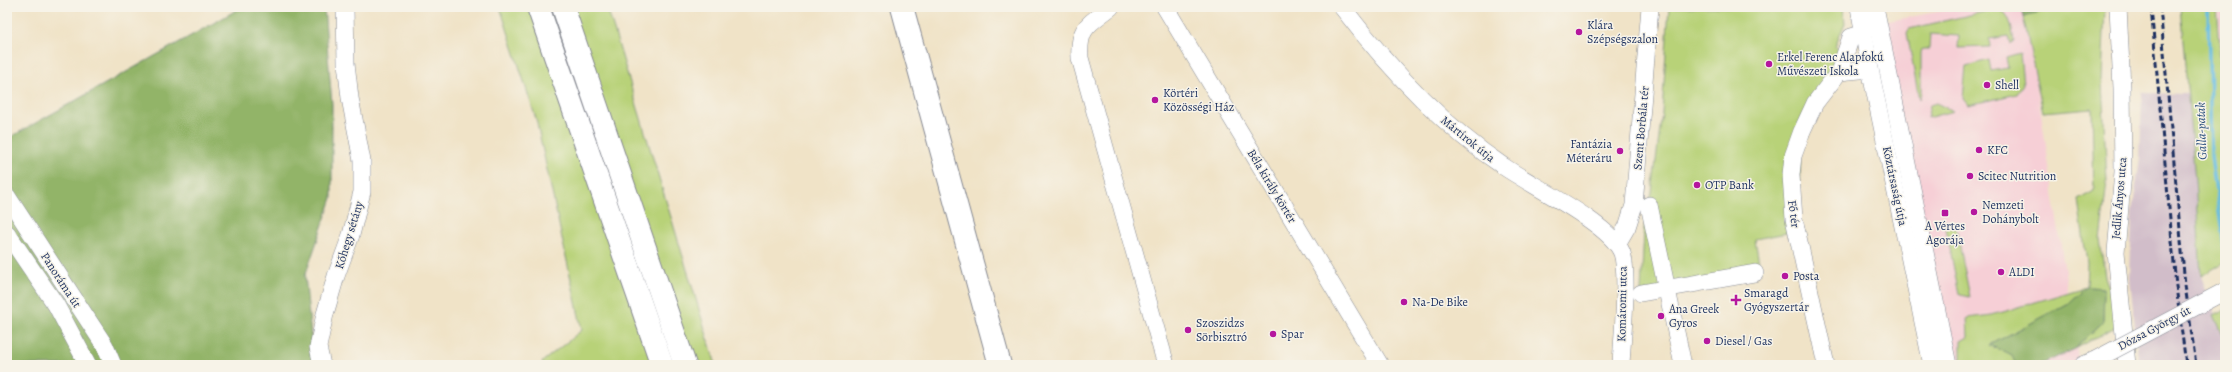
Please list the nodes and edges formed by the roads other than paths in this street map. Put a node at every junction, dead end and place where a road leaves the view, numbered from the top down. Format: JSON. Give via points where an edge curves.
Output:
{"nodes":[{"id":1,"x":345,"y":7,"type":"edge"},
{"id":2,"x":538,"y":7,"type":"edge"},
{"id":3,"x":563,"y":7,"type":"edge"},
{"id":4,"x":902,"y":7,"type":"edge"},
{"id":5,"x":1111,"y":7,"type":"edge"},
{"id":6,"x":1164,"y":7,"type":"edge"},
{"id":7,"x":1342,"y":7,"type":"edge"},
{"id":8,"x":1650,"y":7,"type":"edge"},
{"id":9,"x":1859,"y":7,"type":"edge"},
{"id":10,"x":1875,"y":7,"type":"edge"},
{"id":11,"x":2118,"y":7,"type":"edge"},
{"id":12,"x":1864,"y":33,"type":"junction"},
{"id":13,"x":1870,"y":69,"type":"junction"},
{"id":14,"x":1839,"y":72,"type":"junction"},
{"id":15,"x":7,"y":196,"type":"edge"},
{"id":16,"x":1649,"y":205,"type":"dead end"},
{"id":17,"x":7,"y":233,"type":"edge"},
{"id":18,"x":1617,"y":244,"type":"junction"},
{"id":19,"x":1755,"y":273,"type":"dead end"},
{"id":20,"x":1667,"y":288,"type":"junction"},
{"id":21,"x":2225,"y":290,"type":"edge"},
{"id":22,"x":1641,"y":293,"type":"dead end"},
{"id":23,"x":1947,"y":359,"type":"edge"},
{"id":24,"x":2089,"y":362,"type":"edge"},
{"id":25,"x":88,"y":365,"type":"edge"},
{"id":26,"x":113,"y":365,"type":"edge"},
{"id":27,"x":322,"y":365,"type":"edge"},
{"id":28,"x":662,"y":365,"type":"edge"},
{"id":29,"x":685,"y":365,"type":"edge"},
{"id":30,"x":1000,"y":365,"type":"edge"},
{"id":31,"x":1166,"y":365,"type":"edge"},
{"id":32,"x":1380,"y":365,"type":"edge"},
{"id":33,"x":1621,"y":365,"type":"edge"},
{"id":34,"x":1683,"y":365,"type":"edge"},
{"id":35,"x":1826,"y":365,"type":"edge"},
{"id":36,"x":1932,"y":365,"type":"edge"},
{"id":37,"x":1959,"y":365,"type":"edge"},
{"id":38,"x":2127,"y":365,"type":"edge"}],
"edges":[{"from":1,"to":27,"type":"street","name":"Kőhegy sétány","via":[[346,63],[362,161],[362,192],[325,314],[318,347]]},
{"from":2,"to":28,"type":"main road"},
{"from":3,"to":29,"type":"main road"},
{"from":4,"to":30,"type":"main road"},
{"from":5,"to":31,"type":"street","via":[[1081,34],[1080,58]]},
{"from":6,"to":32,"type":"street","name":"Béla király körtér"},
{"from":7,"to":18,"type":"street","name":"Mártírok útja","via":[[1395,71],[1435,113],[1503,167],[1582,216],[1609,235]]},
{"from":8,"to":18,"type":"street","name":"Szent Borbála tér","via":[[1634,205],[1627,227]]},
{"from":9,"to":12,"type":"street","name":"Köztársaság útja"},
{"from":10,"to":23,"type":"street","name":"Köztársaság útja"},
{"from":11,"to":38,"type":"street","name":"Jedlik Ányos utca","via":[[2123,172],[2116,252]]},
{"from":12,"to":13,"type":"street","name":"Köztársaság útja"},
{"from":12,"to":14,"type":"street","name":"Fő tér","via":[[1851,37]]},
{"from":13,"to":14,"type":"street"},
{"from":13,"to":36,"type":"street","name":"Köztársaság útja"},
{"from":14,"to":35,"type":"street","name":"Fő tér","via":[[1815,103],[1802,131],[1791,175],[1794,219]]},
{"from":15,"to":26,"type":"street","name":"Panoráma út","via":[[105,346]]},
{"from":16,"to":20,"type":"street"},
{"from":17,"to":25,"type":"street","name":"Panoráma út","via":[[56,305]]},
{"from":18,"to":33,"type":"street","name":"Komáromi utca","via":[[1622,253],[1624,275]]},
{"from":19,"to":20,"type":"street"},
{"from":20,"to":22,"type":"street"},
{"from":20,"to":34,"type":"street"},
{"from":21,"to":24,"type":"street","name":"Dózsa György út","bridge":true},
{"from":23,"to":37,"type":"street"}]}
